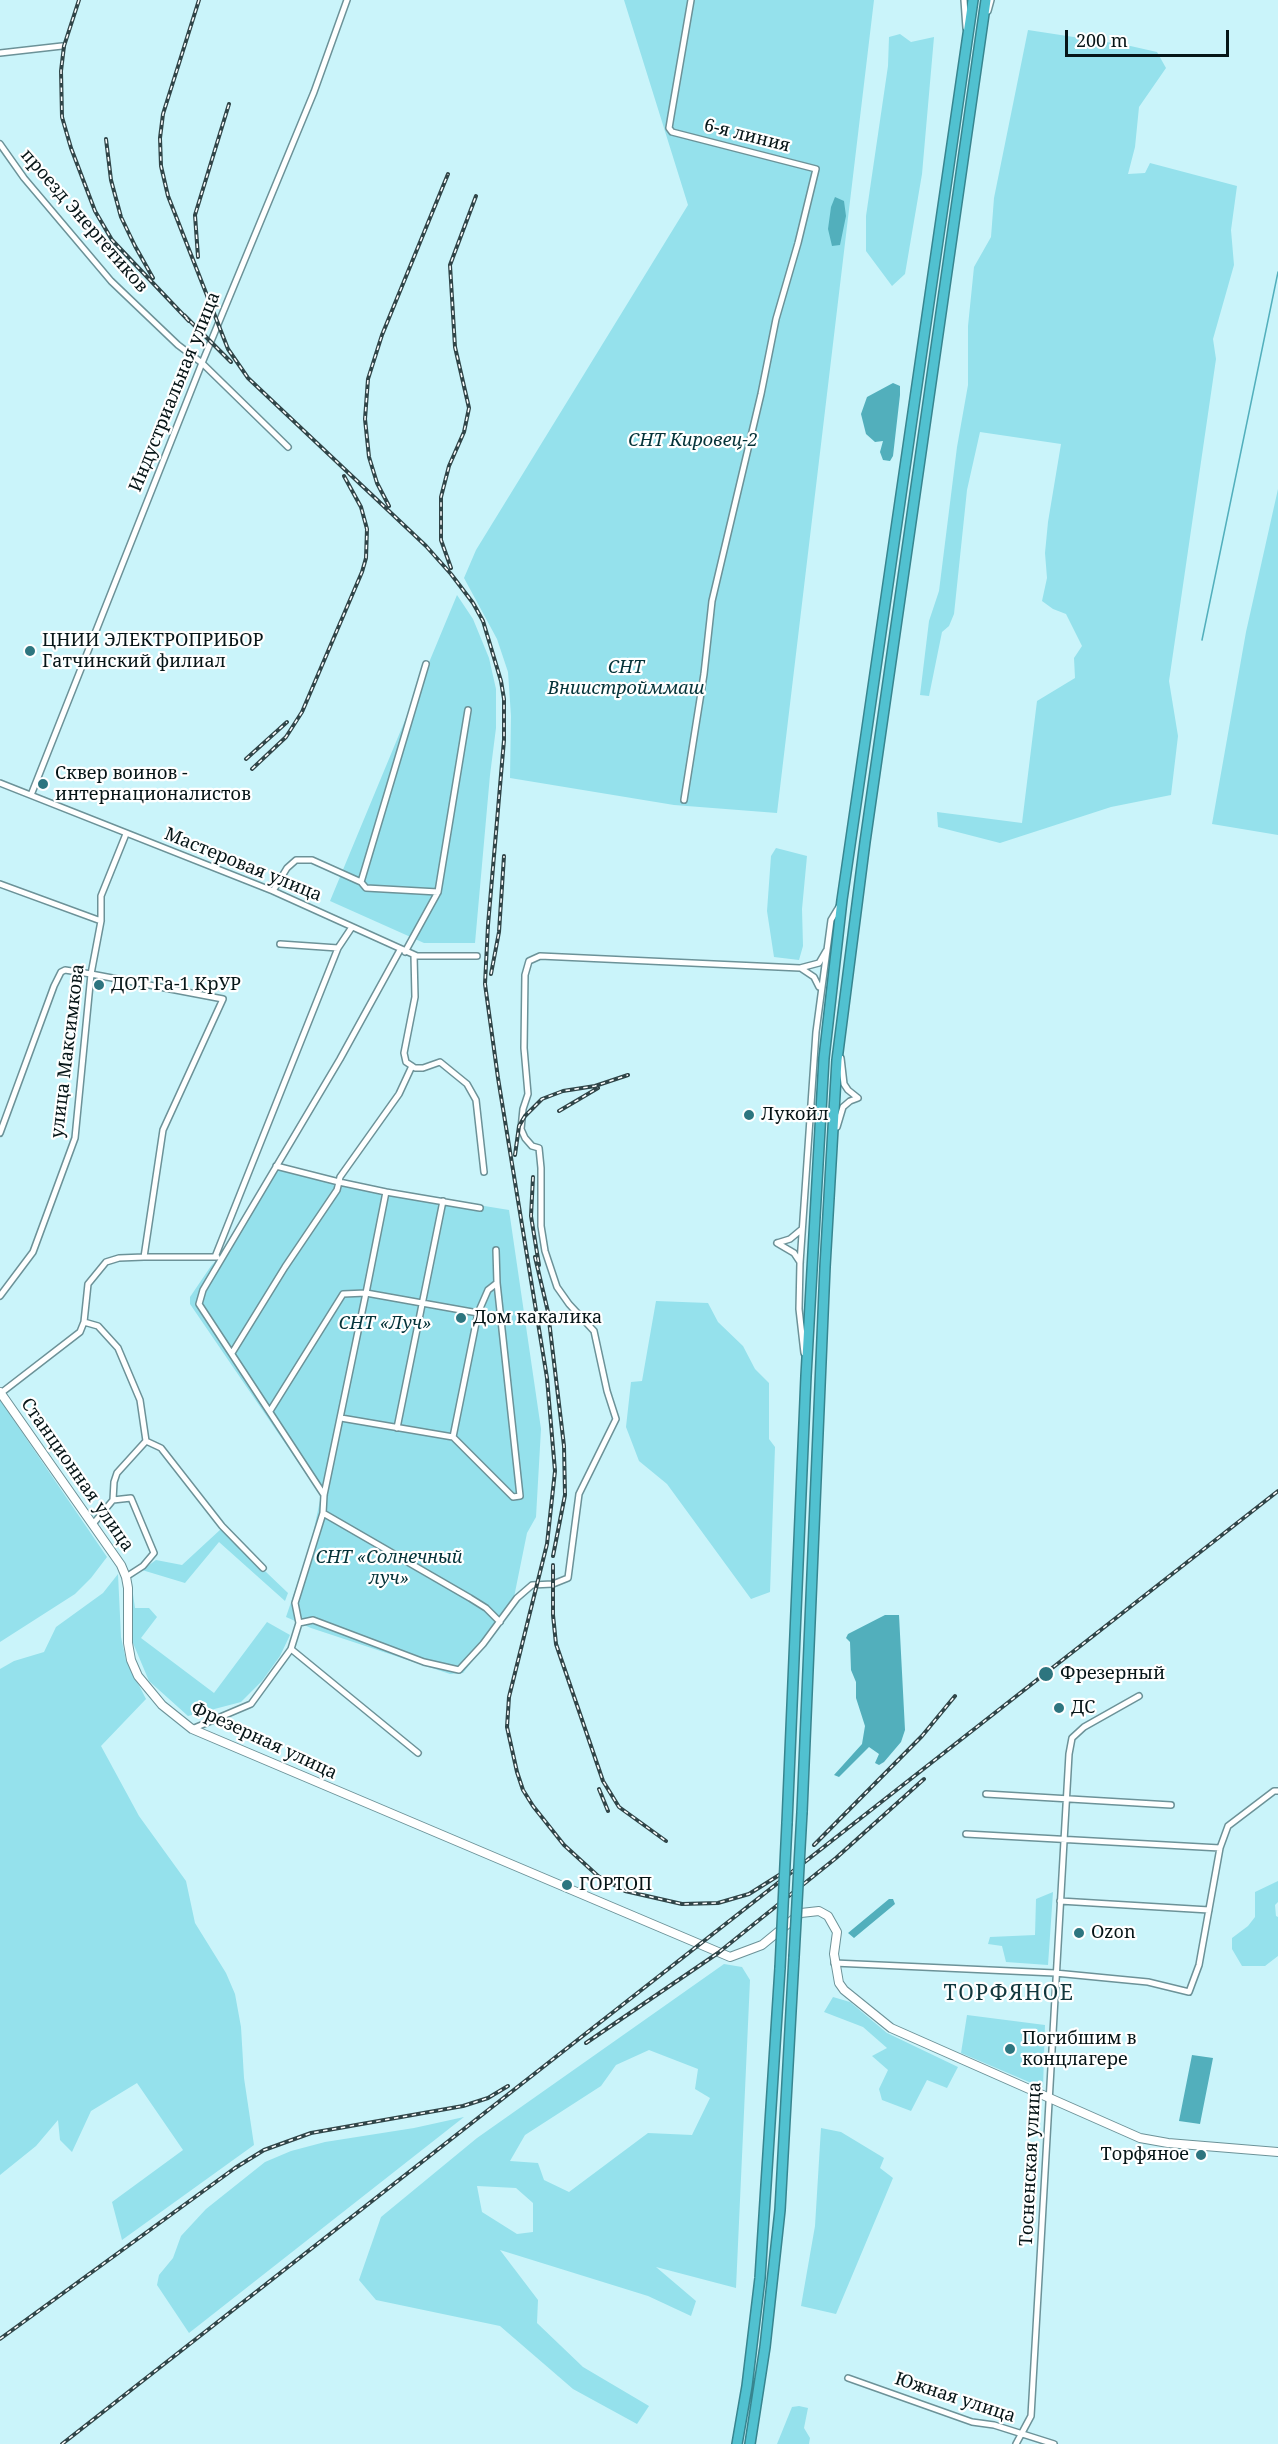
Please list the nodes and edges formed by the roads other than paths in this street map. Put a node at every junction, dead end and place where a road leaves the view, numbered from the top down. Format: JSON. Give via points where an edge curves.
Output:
{"nodes":[{"id":1,"x":347,"y":0,"type":"edge"},
{"id":2,"x":691,"y":0,"type":"edge"},
{"id":3,"x":964,"y":0,"type":"edge"},
{"id":4,"x":973,"y":0,"type":"edge"},
{"id":5,"x":986,"y":0,"type":"edge"},
{"id":6,"x":991,"y":0,"type":"edge"},
{"id":7,"x":981,"y":30,"type":"junction"},
{"id":8,"x":967,"y":39,"type":"junction"},
{"id":9,"x":62,"y":46,"type":"dead end"},
{"id":10,"x":0,"y":53,"type":"edge"},
{"id":11,"x":0,"y":144,"type":"edge"},
{"id":12,"x":202,"y":363,"type":"junction"},
{"id":13,"x":288,"y":447,"type":"dead end"},
{"id":14,"x":426,"y":664,"type":"dead end"},
{"id":15,"x":468,"y":710,"type":"dead end"},
{"id":16,"x":0,"y":783,"type":"edge"},
{"id":17,"x":31,"y":795,"type":"junction"},
{"id":18,"x":684,"y":800,"type":"dead end"},
{"id":19,"x":126,"y":834,"type":"junction"},
{"id":20,"x":361,"y":882,"type":"junction"},
{"id":21,"x":0,"y":884,"type":"edge"},
{"id":22,"x":273,"y":891,"type":"junction"},
{"id":23,"x":438,"y":892,"type":"junction"},
{"id":24,"x":842,"y":900,"type":"junction"},
{"id":25,"x":101,"y":921,"type":"junction"},
{"id":26,"x":352,"y":927,"type":"junction"},
{"id":27,"x":280,"y":944,"type":"dead end"},
{"id":28,"x":338,"y":948,"type":"junction"},
{"id":29,"x":403,"y":951,"type":"junction"},
{"id":30,"x":826,"y":951,"type":"junction"},
{"id":31,"x":414,"y":955,"type":"junction"},
{"id":32,"x":477,"y":957,"type":"dead end"},
{"id":33,"x":800,"y":968,"type":"junction"},
{"id":34,"x":91,"y":974,"type":"junction"},
{"id":35,"x":820,"y":992,"type":"junction"},
{"id":36,"x":840,"y":1035,"type":"junction"},
{"id":37,"x":412,"y":1066,"type":"junction"},
{"id":38,"x":0,"y":1133,"type":"edge"},
{"id":39,"x":831,"y":1152,"type":"junction"},
{"id":40,"x":276,"y":1166,"type":"junction"},
{"id":41,"x":484,"y":1172,"type":"dead end"},
{"id":42,"x":339,"y":1182,"type":"junction"},
{"id":43,"x":386,"y":1192,"type":"junction"},
{"id":44,"x":443,"y":1201,"type":"junction"},
{"id":45,"x":480,"y":1208,"type":"dead end"},
{"id":46,"x":802,"y":1229,"type":"junction"},
{"id":47,"x":496,"y":1250,"type":"dead end"},
{"id":48,"x":144,"y":1257,"type":"junction"},
{"id":49,"x":214,"y":1257,"type":"junction"},
{"id":50,"x":224,"y":1257,"type":"junction"},
{"id":51,"x":800,"y":1263,"type":"junction"},
{"id":52,"x":497,"y":1283,"type":"junction"},
{"id":53,"x":366,"y":1293,"type":"junction"},
{"id":54,"x":0,"y":1296,"type":"edge"},
{"id":55,"x":422,"y":1302,"type":"junction"},
{"id":56,"x":478,"y":1313,"type":"junction"},
{"id":57,"x":84,"y":1322,"type":"junction"},
{"id":58,"x":232,"y":1353,"type":"junction"},
{"id":59,"x":806,"y":1376,"type":"junction"},
{"id":60,"x":0,"y":1392,"type":"edge"},
{"id":61,"x":270,"y":1411,"type":"junction"},
{"id":62,"x":341,"y":1418,"type":"junction"},
{"id":63,"x":397,"y":1428,"type":"junction"},
{"id":64,"x":453,"y":1437,"type":"junction"},
{"id":65,"x":146,"y":1441,"type":"junction"},
{"id":66,"x":324,"y":1495,"type":"junction"},
{"id":67,"x":113,"y":1500,"type":"junction"},
{"id":68,"x":323,"y":1514,"type":"junction"},
{"id":69,"x":93,"y":1524,"type":"junction"},
{"id":70,"x":263,"y":1568,"type":"dead end"},
{"id":71,"x":126,"y":1577,"type":"junction"},
{"id":72,"x":299,"y":1623,"type":"junction"},
{"id":73,"x":500,"y":1623,"type":"junction"},
{"id":74,"x":291,"y":1649,"type":"junction"},
{"id":75,"x":1139,"y":1696,"type":"dead end"},
{"id":76,"x":192,"y":1729,"type":"junction"},
{"id":77,"x":418,"y":1753,"type":"dead end"},
{"id":78,"x":1278,"y":1791,"type":"edge"},
{"id":79,"x":986,"y":1794,"type":"dead end"},
{"id":80,"x":1066,"y":1799,"type":"junction"},
{"id":81,"x":1171,"y":1805,"type":"dead end"},
{"id":82,"x":966,"y":1833,"type":"dead end"},
{"id":83,"x":1064,"y":1839,"type":"junction"},
{"id":84,"x":1220,"y":1848,"type":"junction"},
{"id":85,"x":1060,"y":1901,"type":"junction"},
{"id":86,"x":1209,"y":1910,"type":"junction"},
{"id":87,"x":834,"y":1963,"type":"junction"},
{"id":88,"x":1055,"y":1973,"type":"junction"},
{"id":89,"x":1050,"y":2098,"type":"junction"},
{"id":90,"x":1278,"y":2152,"type":"edge"},
{"id":91,"x":848,"y":2378,"type":"dead end"},
{"id":92,"x":1021,"y":2434,"type":"junction"},
{"id":93,"x":736,"y":2444,"type":"edge"},
{"id":94,"x":750,"y":2444,"type":"edge"},
{"id":95,"x":1016,"y":2444,"type":"edge"},
{"id":96,"x":1054,"y":2444,"type":"edge"}],
"edges":[{"from":1,"to":12,"type":"street","name":"Индустриальная улица","via":[[314,92]]},
{"from":2,"to":18,"type":"street","name":"6-я линия","via":[[669,128],[672,132],[816,168],[776,319],[712,601]]},
{"from":3,"to":8,"type":"street"},
{"from":4,"to":8,"type":"highway"},
{"from":5,"to":7,"type":"highway"},
{"from":6,"to":7,"type":"street"},
{"from":7,"to":36,"type":"highway"},
{"from":8,"to":24,"type":"highway"},
{"from":9,"to":10,"type":"street"},
{"from":11,"to":12,"type":"street","name":"проезд Энергетиков","via":[[111,281]]},
{"from":12,"to":13,"type":"street","name":"проезд Энергетиков"},
{"from":12,"to":17,"type":"street","name":"Индустриальная улица"},
{"from":14,"to":20,"type":"street"},
{"from":15,"to":23,"type":"street"},
{"from":16,"to":17,"type":"street","name":"Мастеровая улица"},
{"from":17,"to":19,"type":"street","name":"Мастеровая улица"},
{"from":19,"to":22,"type":"street","name":"Мастеровая улица"},
{"from":19,"to":25,"type":"street","name":"улица Максимкова","via":[[103,887]]},
{"from":20,"to":22,"type":"street","via":[[312,860],[296,860]]},
{"from":20,"to":23,"type":"street","via":[[366,888]]},
{"from":21,"to":25,"type":"street"},
{"from":22,"to":26,"type":"street","name":"Мастеровая улица"},
{"from":23,"to":29,"type":"street"},
{"from":24,"to":30,"type":"street","via":[[831,920]]},
{"from":24,"to":59,"type":"highway","via":[[819,1119]]},
{"from":25,"to":34,"type":"street","name":"улица Максимкова"},
{"from":26,"to":28,"type":"street"},
{"from":26,"to":29,"type":"street","name":"Мастеровая улица"},
{"from":27,"to":28,"type":"street"},
{"from":28,"to":49,"type":"street"},
{"from":29,"to":31,"type":"street","name":"Мастеровая улица"},
{"from":29,"to":40,"type":"street"},
{"from":30,"to":33,"type":"street","via":[[819,963]]},
{"from":30,"to":35,"type":"street"},
{"from":31,"to":32,"type":"street","name":"Мастеровая улица"},
{"from":31,"to":37,"type":"street","via":[[415,997],[404,1053],[406,1062]]},
{"from":33,"to":35,"type":"street","via":[[814,977]]},
{"from":33,"to":73,"type":"street","via":[[540,956],[530,961],[525,975],[528,1094],[521,1129],[532,1146],[539,1148],[545,1251],[557,1287],[594,1331],[616,1419],[579,1494],[568,1578],[553,1584],[532,1585]]},
{"from":34,"to":38,"type":"street","via":[[61,972]]},
{"from":34,"to":48,"type":"street","via":[[223,999],[163,1130]]},
{"from":34,"to":54,"type":"street","name":"улица Максимкова","via":[[75,1138],[33,1252]]},
{"from":35,"to":46,"type":"street"},
{"from":36,"to":39,"type":"highway"},
{"from":36,"to":39,"type":"street","via":[[842,1077],[848,1090],[858,1098],[843,1107]]},
{"from":37,"to":41,"type":"street","via":[[423,1068],[440,1062],[467,1084],[476,1100]]},
{"from":37,"to":42,"type":"street","via":[[399,1094]]},
{"from":39,"to":94,"type":"highway","bridge":true,"via":[[780,2210],[767,2336]]},
{"from":40,"to":42,"type":"street"},
{"from":40,"to":50,"type":"street"},
{"from":42,"to":43,"type":"street"},
{"from":42,"to":58,"type":"street"},
{"from":43,"to":44,"type":"street"},
{"from":43,"to":53,"type":"street"},
{"from":44,"to":45,"type":"street"},
{"from":44,"to":55,"type":"street"},
{"from":46,"to":51,"type":"street"},
{"from":46,"to":51,"type":"street","via":[[777,1243],[794,1253]]},
{"from":47,"to":52,"type":"street"},
{"from":48,"to":49,"type":"street"},
{"from":48,"to":57,"type":"street","via":[[106,1262],[95,1273],[88,1284]]},
{"from":49,"to":50,"type":"street"},
{"from":50,"to":58,"type":"street","via":[[203,1290],[199,1304]]},
{"from":51,"to":59,"type":"street","via":[[799,1309]]},
{"from":52,"to":56,"type":"street","via":[[488,1290]]},
{"from":52,"to":64,"type":"street","via":[[520,1496],[513,1497]]},
{"from":53,"to":55,"type":"street"},
{"from":53,"to":61,"type":"street","via":[[344,1294]]},
{"from":53,"to":62,"type":"street"},
{"from":55,"to":56,"type":"street"},
{"from":55,"to":63,"type":"street"},
{"from":56,"to":64,"type":"street"},
{"from":57,"to":60,"type":"street","via":[[80,1332],[64,1346]]},
{"from":57,"to":65,"type":"street","via":[[98,1326],[118,1348],[140,1400]]},
{"from":58,"to":61,"type":"street"},
{"from":59,"to":93,"type":"highway","bridge":true,"via":[[780,1968],[760,2278]]},
{"from":60,"to":69,"type":"street","name":"Станционная улица"},
{"from":61,"to":66,"type":"street"},
{"from":62,"to":63,"type":"street"},
{"from":62,"to":66,"type":"street"},
{"from":63,"to":64,"type":"street"},
{"from":65,"to":67,"type":"street","via":[[117,1473]]},
{"from":65,"to":70,"type":"street","via":[[161,1448],[222,1526]]},
{"from":66,"to":68,"type":"street"},
{"from":67,"to":69,"type":"street"},
{"from":67,"to":71,"type":"street","via":[[131,1498],[154,1553]]},
{"from":68,"to":72,"type":"street","via":[[295,1604]]},
{"from":68,"to":73,"type":"street","via":[[470,1598]]},
{"from":69,"to":71,"type":"street","name":"Станционная улица"},
{"from":71,"to":76,"type":"street","name":"Фрезерная улица","via":[[131,1660],[149,1691]]},
{"from":72,"to":73,"type":"street","via":[[313,1620],[424,1662],[459,1670]]},
{"from":72,"to":74,"type":"street"},
{"from":74,"to":76,"type":"street","via":[[251,1704]]},
{"from":74,"to":77,"type":"street"},
{"from":75,"to":80,"type":"street","name":"Тосненская улица","via":[[1072,1738]]},
{"from":76,"to":87,"type":"street","name":"Фрезерная улица","via":[[730,1957],[762,1945],[801,1913],[819,1911],[828,1916],[837,1932]]},
{"from":78,"to":84,"type":"street","via":[[1228,1826]]},
{"from":79,"to":80,"type":"street"},
{"from":80,"to":81,"type":"street"},
{"from":80,"to":83,"type":"street","name":"Тосненская улица"},
{"from":82,"to":83,"type":"street"},
{"from":83,"to":84,"type":"street"},
{"from":83,"to":85,"type":"street","name":"Тосненская улица"},
{"from":84,"to":86,"type":"street"},
{"from":85,"to":86,"type":"street"},
{"from":85,"to":88,"type":"street","name":"Тосненская улица"},
{"from":86,"to":88,"type":"street","via":[[1199,1965],[1189,1992],[1148,1982]]},
{"from":87,"to":88,"type":"street"},
{"from":87,"to":89,"type":"street","via":[[844,1990],[891,2028]]},
{"from":88,"to":89,"type":"street","name":"Тосненская улица"},
{"from":89,"to":90,"type":"street","via":[[1140,2138]]},
{"from":89,"to":92,"type":"street","name":"Тосненская улица","via":[[1031,2416]]},
{"from":91,"to":92,"type":"street","name":"Южная улица","via":[[972,2422]]},
{"from":92,"to":95,"type":"street","name":"Тосненская улица"},
{"from":92,"to":96,"type":"street","name":"Южная улица"}]}
